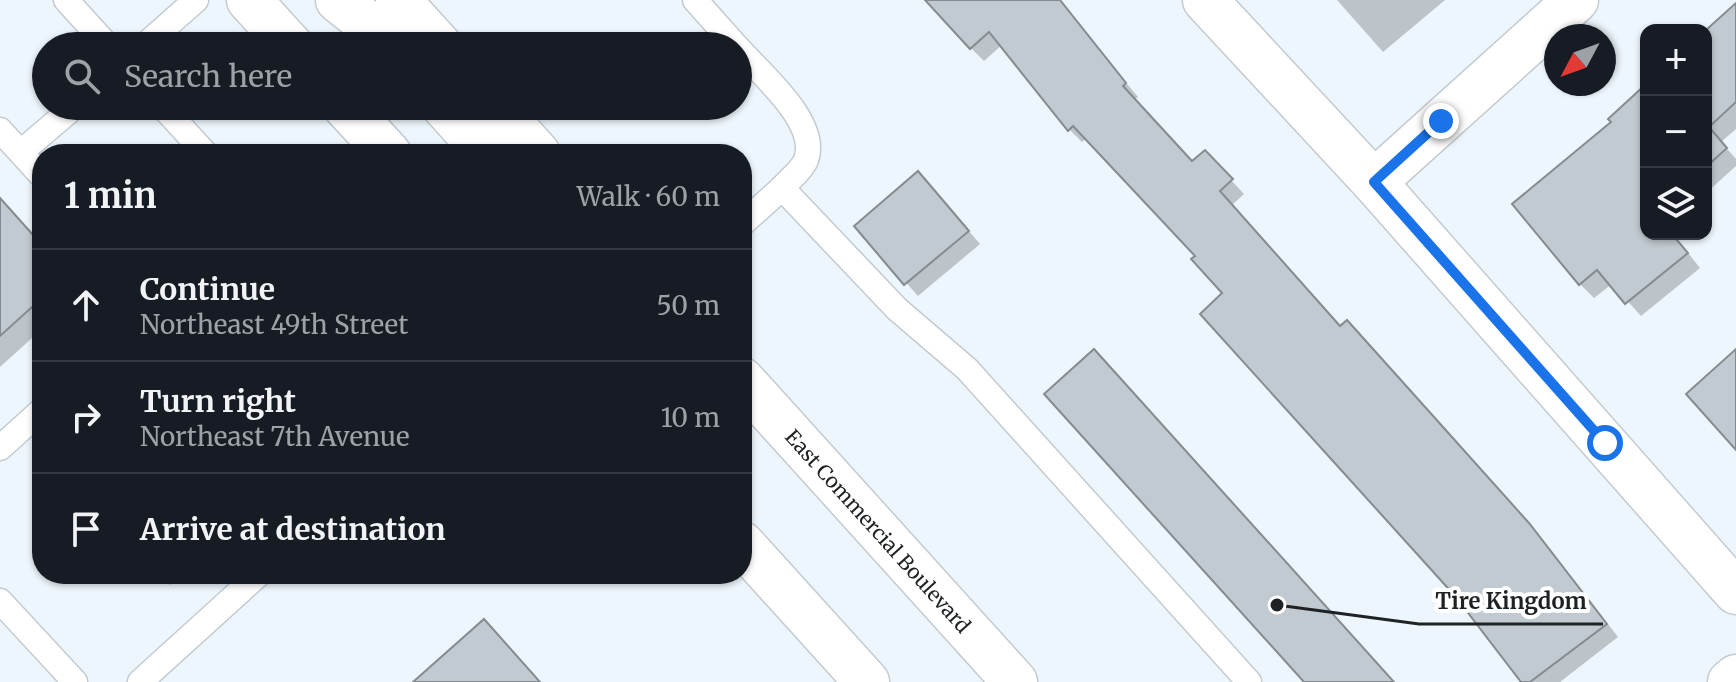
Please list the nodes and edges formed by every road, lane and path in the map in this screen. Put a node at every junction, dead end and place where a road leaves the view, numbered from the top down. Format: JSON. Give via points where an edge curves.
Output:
{"nodes":[{"id":1,"x":66,"y":0,"type":"edge"},
{"id":2,"x":196,"y":0,"type":"edge"},
{"id":3,"x":249,"y":0,"type":"edge"},
{"id":4,"x":338,"y":0,"type":"edge"},
{"id":5,"x":398,"y":0,"type":"edge"},
{"id":6,"x":695,"y":0,"type":"edge"},
{"id":7,"x":1205,"y":0,"type":"edge"},
{"id":8,"x":1576,"y":0,"type":"edge"},
{"id":9,"x":95,"y":32,"type":"edge"},
{"id":10,"x":160,"y":32,"type":"edge"},
{"id":11,"x":278,"y":32,"type":"edge"},
{"id":12,"x":376,"y":32,"type":"edge"},
{"id":13,"x":427,"y":32,"type":"edge"},
{"id":14,"x":724,"y":32,"type":"edge"},
{"id":15,"x":752,"y":64,"type":"edge"},
{"id":16,"x":59,"y":120,"type":"edge"},
{"id":17,"x":175,"y":120,"type":"edge"},
{"id":18,"x":358,"y":120,"type":"edge"},
{"id":19,"x":457,"y":120,"type":"edge"},
{"id":20,"x":508,"y":120,"type":"edge"},
{"id":21,"x":0,"y":130,"type":"edge"},
{"id":22,"x":197,"y":144,"type":"edge"},
{"id":23,"x":380,"y":144,"type":"edge"},
{"id":24,"x":478,"y":144,"type":"edge"},
{"id":25,"x":529,"y":144,"type":"edge"},
{"id":26,"x":21,"y":152,"type":"junction"},
{"id":27,"x":32,"y":165,"type":"edge"},
{"id":28,"x":1374,"y":182,"type":"junction"},
{"id":29,"x":782,"y":188,"type":"junction"},
{"id":30,"x":752,"y":215,"type":"edge"},
{"id":31,"x":752,"y":391,"type":"edge"},
{"id":32,"x":32,"y":419,"type":"edge"},
{"id":33,"x":0,"y":448,"type":"edge"},
{"id":34,"x":752,"y":555,"type":"edge"},
{"id":35,"x":248,"y":584,"type":"edge"},
{"id":36,"x":1736,"y":592,"type":"edge"},
{"id":37,"x":0,"y":601,"type":"edge"},
{"id":38,"x":1736,"y":677,"type":"edge"},
{"id":39,"x":75,"y":682,"type":"edge"},
{"id":40,"x":140,"y":682,"type":"edge"},
{"id":41,"x":867,"y":682,"type":"edge"},
{"id":42,"x":1015,"y":682,"type":"edge"},
{"id":43,"x":1249,"y":682,"type":"edge"},
{"id":44,"x":1730,"y":682,"type":"edge"}],
"edges":[{"from":1,"to":9,"type":"lane"},
{"from":2,"to":10,"type":"lane"},
{"from":3,"to":11,"type":"street"},
{"from":4,"to":12,"type":"street"},
{"from":5,"to":13,"type":"street"},
{"from":6,"to":14,"type":"lane"},
{"from":7,"to":28,"type":"street"},
{"from":8,"to":28,"type":"street"},
{"from":15,"to":29,"type":"lane","via":[[805,126],[805,163]]},
{"from":16,"to":26,"type":"lane"},
{"from":17,"to":22,"type":"lane"},
{"from":18,"to":23,"type":"street"},
{"from":19,"to":24,"type":"street"},
{"from":20,"to":25,"type":"street"},
{"from":21,"to":26,"type":"lane"},
{"from":26,"to":27,"type":"lane"},
{"from":28,"to":36,"type":"street"},
{"from":29,"to":30,"type":"lane"},
{"from":29,"to":43,"type":"lane","via":[[897,309],[967,369]]},
{"from":31,"to":42,"type":"street","name":"East Commercial Boulevard"},
{"from":32,"to":33,"type":"lane"},
{"from":34,"to":41,"type":"street"},
{"from":35,"to":40,"type":"lane"},
{"from":37,"to":39,"type":"lane"},
{"from":38,"to":44,"type":"street"}]}
